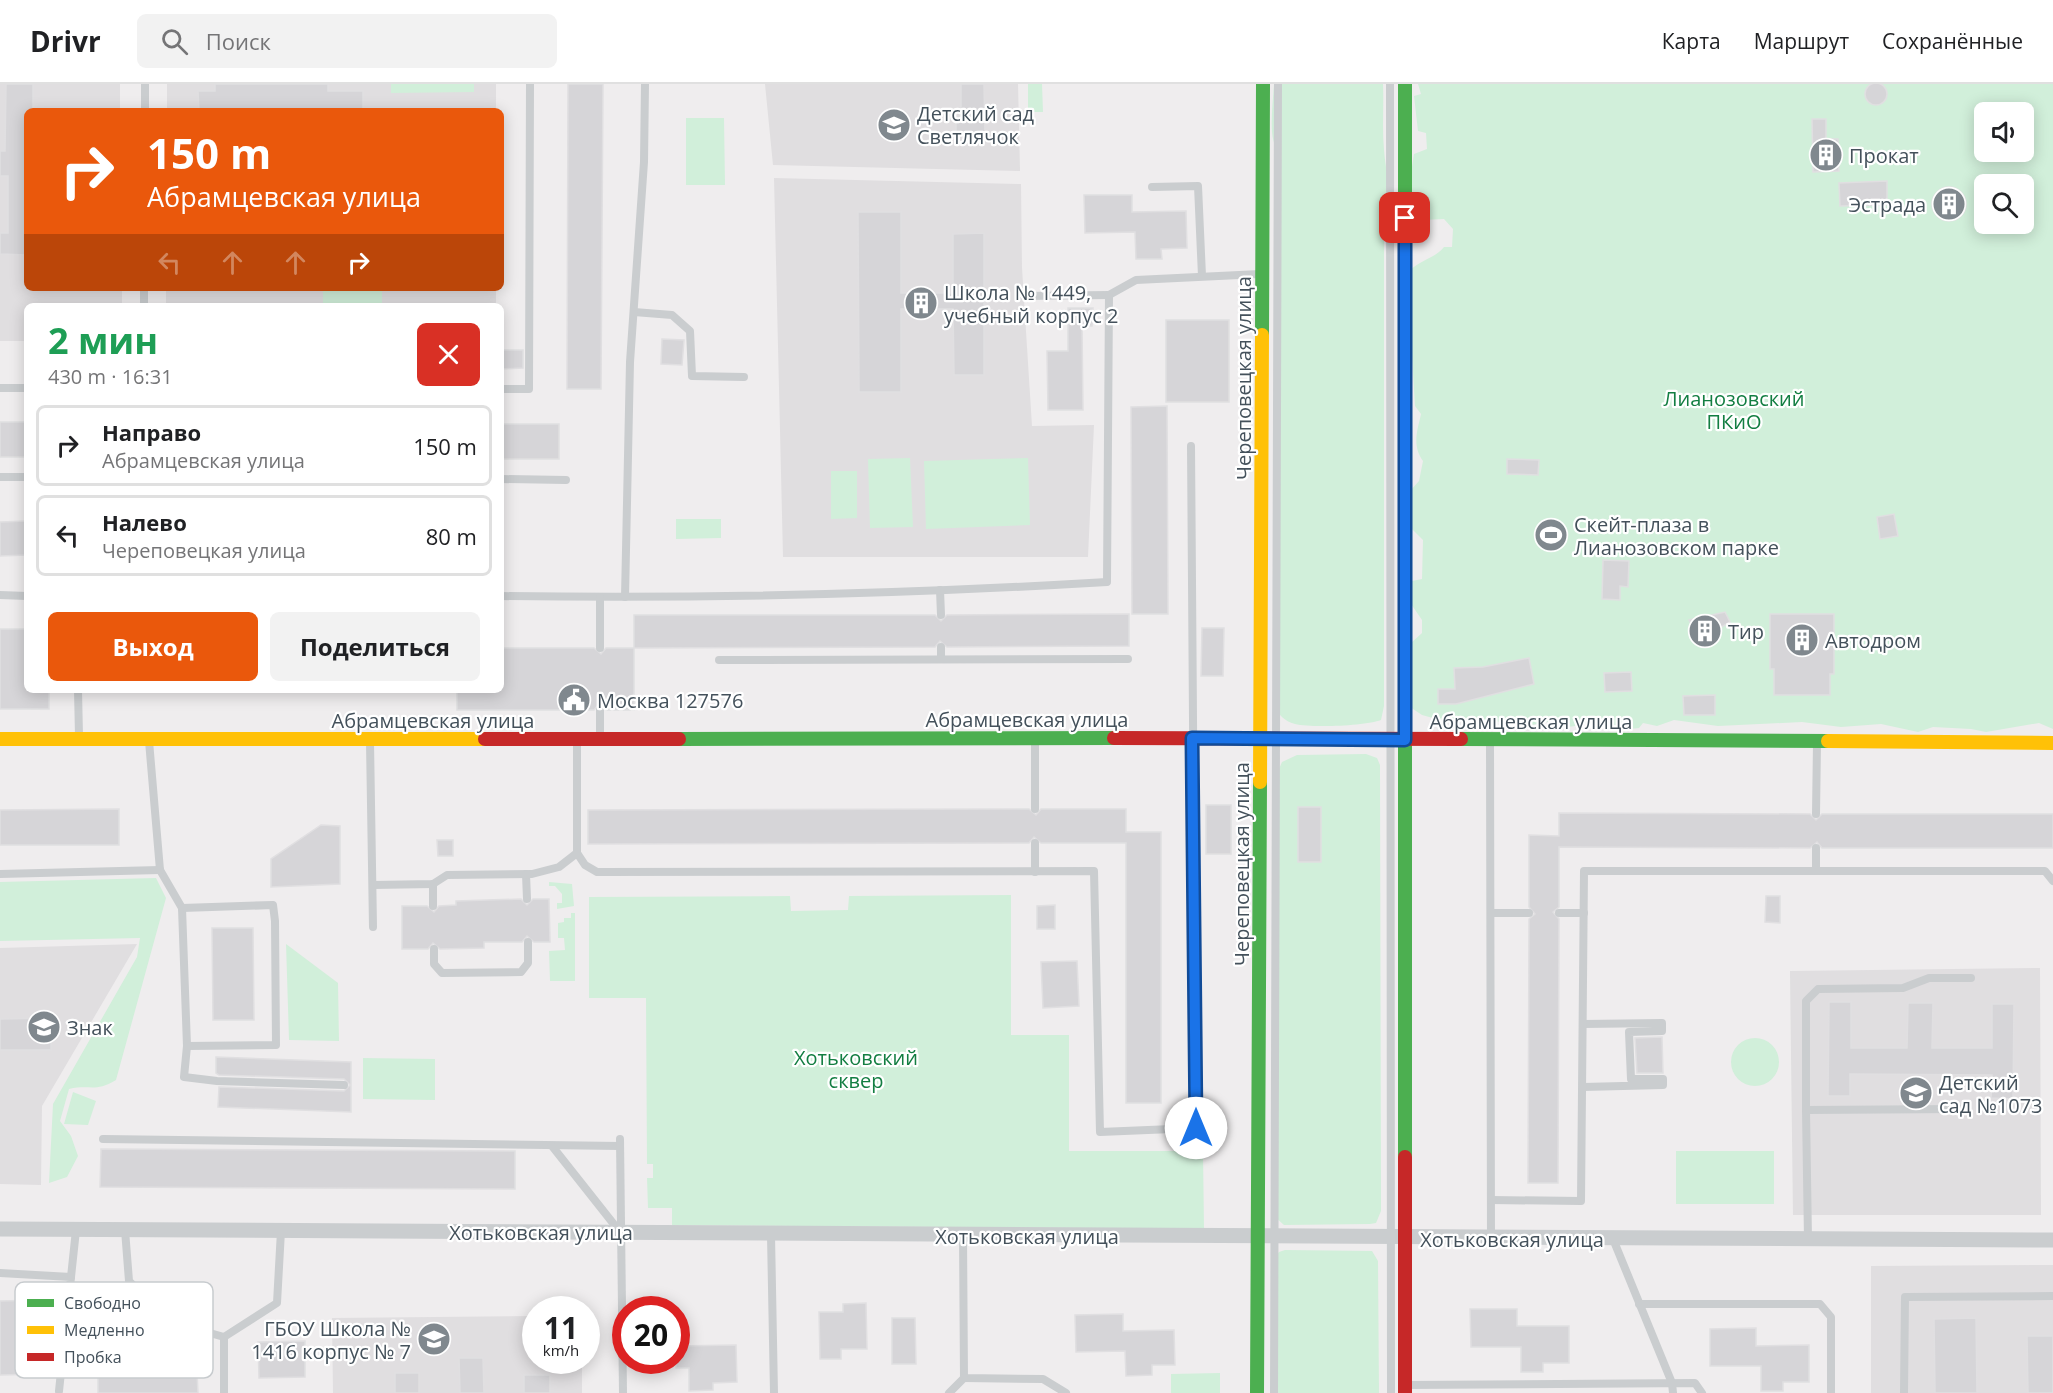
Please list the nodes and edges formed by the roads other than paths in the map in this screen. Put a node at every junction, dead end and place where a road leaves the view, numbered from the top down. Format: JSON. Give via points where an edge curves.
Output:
{"nodes":[{"id":1,"x":145,"y":84,"type":"edge"},
{"id":2,"x":530,"y":84,"type":"edge"},
{"id":3,"x":645,"y":84,"type":"edge"},
{"id":4,"x":1263,"y":84,"type":"edge"},
{"id":5,"x":1278,"y":84,"type":"edge"},
{"id":6,"x":1390,"y":84,"type":"edge"},
{"id":7,"x":1405,"y":84,"type":"edge"},
{"id":8,"x":145,"y":108,"type":"edge"},
{"id":9,"x":1152,"y":187,"type":"dead end"},
{"id":10,"x":1263,"y":274,"type":"junction"},
{"id":11,"x":1202,"y":276,"type":"junction"},
{"id":12,"x":1109,"y":295,"type":"junction"},
{"id":13,"x":1024,"y":296,"type":"dead end"},
{"id":14,"x":634,"y":312,"type":"junction"},
{"id":15,"x":744,"y":377,"type":"dead end"},
{"id":16,"x":0,"y":387,"type":"edge"},
{"id":17,"x":24,"y":388,"type":"edge"},
{"id":18,"x":504,"y":389,"type":"edge"},
{"id":19,"x":1191,"y":446,"type":"dead end"},
{"id":20,"x":0,"y":477,"type":"edge"},
{"id":21,"x":24,"y":477,"type":"edge"},
{"id":22,"x":504,"y":479,"type":"edge"},
{"id":23,"x":566,"y":480,"type":"dead end"},
{"id":24,"x":940,"y":590,"type":"junction"},
{"id":25,"x":0,"y":595,"type":"edge"},
{"id":26,"x":24,"y":596,"type":"edge"},
{"id":27,"x":504,"y":596,"type":"edge"},
{"id":28,"x":626,"y":597,"type":"junction"},
{"id":29,"x":600,"y":598,"type":"junction"},
{"id":30,"x":941,"y":615,"type":"dead end"},
{"id":31,"x":941,"y":647,"type":"dead end"},
{"id":32,"x":600,"y":648,"type":"dead end"},
{"id":33,"x":941,"y":659,"type":"junction"},
{"id":34,"x":1128,"y":659,"type":"dead end"},
{"id":35,"x":720,"y":660,"type":"dead end"},
{"id":36,"x":78,"y":693,"type":"edge"},
{"id":37,"x":600,"y":710,"type":"dead end"},
{"id":38,"x":1035,"y":738,"type":"junction"},
{"id":39,"x":1192,"y":738,"type":"junction"},
{"id":40,"x":1261,"y":738,"type":"junction"},
{"id":41,"x":1277,"y":738,"type":"junction"},
{"id":42,"x":0,"y":739,"type":"edge"},
{"id":43,"x":79,"y":739,"type":"junction"},
{"id":44,"x":148,"y":739,"type":"junction"},
{"id":45,"x":370,"y":739,"type":"junction"},
{"id":46,"x":577,"y":739,"type":"junction"},
{"id":47,"x":600,"y":739,"type":"junction"},
{"id":48,"x":1398,"y":739,"type":"junction"},
{"id":49,"x":1490,"y":739,"type":"junction"},
{"id":50,"x":1817,"y":741,"type":"junction"},
{"id":51,"x":2053,"y":743,"type":"edge"},
{"id":52,"x":1035,"y":809,"type":"dead end"},
{"id":53,"x":1816,"y":814,"type":"dead end"},
{"id":54,"x":1035,"y":843,"type":"dead end"},
{"id":55,"x":1816,"y":848,"type":"dead end"},
{"id":56,"x":577,"y":853,"type":"junction"},
{"id":57,"x":160,"y":870,"type":"junction"},
{"id":58,"x":1816,"y":871,"type":"junction"},
{"id":59,"x":1035,"y":872,"type":"junction"},
{"id":60,"x":0,"y":874,"type":"edge"},
{"id":61,"x":526,"y":874,"type":"junction"},
{"id":62,"x":2053,"y":881,"type":"edge"},
{"id":63,"x":433,"y":884,"type":"junction"},
{"id":64,"x":373,"y":885,"type":"junction"},
{"id":65,"x":527,"y":899,"type":"dead end"},
{"id":66,"x":433,"y":906,"type":"dead end"},
{"id":67,"x":182,"y":908,"type":"junction"},
{"id":68,"x":1491,"y":913,"type":"junction"},
{"id":69,"x":1529,"y":913,"type":"dead end"},
{"id":70,"x":1559,"y":913,"type":"dead end"},
{"id":71,"x":1584,"y":913,"type":"junction"},
{"id":72,"x":373,"y":927,"type":"dead end"},
{"id":73,"x":528,"y":942,"type":"dead end"},
{"id":74,"x":434,"y":949,"type":"dead end"},
{"id":75,"x":1971,"y":978,"type":"dead end"},
{"id":76,"x":1583,"y":1024,"type":"junction"},
{"id":77,"x":187,"y":1046,"type":"junction"},
{"id":78,"x":344,"y":1085,"type":"dead end"},
{"id":79,"x":1583,"y":1087,"type":"junction"},
{"id":80,"x":1960,"y":1109,"type":"dead end"},
{"id":81,"x":1806,"y":1110,"type":"junction"},
{"id":82,"x":103,"y":1139,"type":"dead end"},
{"id":83,"x":552,"y":1146,"type":"junction"},
{"id":84,"x":1491,"y":1200,"type":"junction"},
{"id":85,"x":0,"y":1229,"type":"edge"},
{"id":86,"x":76,"y":1230,"type":"junction"},
{"id":87,"x":125,"y":1230,"type":"junction"},
{"id":88,"x":281,"y":1231,"type":"junction"},
{"id":89,"x":621,"y":1233,"type":"junction"},
{"id":90,"x":771,"y":1235,"type":"junction"},
{"id":91,"x":963,"y":1236,"type":"junction"},
{"id":92,"x":1266,"y":1238,"type":"junction"},
{"id":93,"x":1399,"y":1238,"type":"junction"},
{"id":94,"x":1491,"y":1239,"type":"junction"},
{"id":95,"x":1613,"y":1239,"type":"junction"},
{"id":96,"x":1808,"y":1240,"type":"junction"},
{"id":97,"x":2053,"y":1240,"type":"edge"},
{"id":98,"x":0,"y":1273,"type":"edge"},
{"id":99,"x":71,"y":1277,"type":"junction"},
{"id":100,"x":70,"y":1282,"type":"edge"},
{"id":101,"x":130,"y":1282,"type":"edge"},
{"id":102,"x":2053,"y":1296,"type":"edge"},
{"id":103,"x":1639,"y":1304,"type":"junction"},
{"id":104,"x":213,"y":1334,"type":"edge"},
{"id":105,"x":224,"y":1337,"type":"junction"},
{"id":106,"x":60,"y":1378,"type":"edge"},
{"id":107,"x":964,"y":1378,"type":"junction"},
{"id":108,"x":1672,"y":1383,"type":"junction"},
{"id":109,"x":1405,"y":1389,"type":"edge"},
{"id":110,"x":59,"y":1391,"type":"dead end"},
{"id":111,"x":224,"y":1393,"type":"edge"},
{"id":112,"x":623,"y":1393,"type":"edge"},
{"id":113,"x":774,"y":1393,"type":"edge"},
{"id":114,"x":949,"y":1393,"type":"edge"},
{"id":115,"x":1066,"y":1393,"type":"edge"},
{"id":116,"x":1257,"y":1393,"type":"edge"},
{"id":117,"x":1274,"y":1393,"type":"edge"},
{"id":118,"x":1391,"y":1393,"type":"edge"},
{"id":119,"x":1673,"y":1393,"type":"edge"},
{"id":120,"x":1702,"y":1393,"type":"edge"},
{"id":121,"x":1831,"y":1393,"type":"edge"},
{"id":122,"x":1904,"y":1393,"type":"edge"}],
"edges":[{"from":1,"to":8,"type":"lane"},
{"from":2,"to":18,"type":"lane","via":[[529,389]]},
{"from":3,"to":14,"type":"lane"},
{"from":4,"to":10,"type":"main road","name":"Череповецкая улица"},
{"from":5,"to":41,"type":"lane","name":"Череповецкая улица"},
{"from":6,"to":48,"type":"lane"},
{"from":7,"to":48,"type":"main road"},
{"from":9,"to":11,"type":"lane","via":[[1198,186]]},
{"from":10,"to":11,"type":"lane"},
{"from":10,"to":40,"type":"main road","name":"Череповецкая улица"},
{"from":11,"to":12,"type":"lane","via":[[1136,280]]},
{"from":12,"to":13,"type":"lane"},
{"from":12,"to":24,"type":"lane","via":[[1107,582]]},
{"from":14,"to":15,"type":"lane","via":[[672,315],[690,331],[692,376]]},
{"from":14,"to":28,"type":"lane"},
{"from":16,"to":17,"type":"lane"},
{"from":19,"to":39,"type":"lane"},
{"from":20,"to":21,"type":"lane"},
{"from":22,"to":23,"type":"lane"},
{"from":24,"to":28,"type":"lane"},
{"from":24,"to":30,"type":"lane"},
{"from":25,"to":26,"type":"lane"},
{"from":27,"to":29,"type":"lane"},
{"from":28,"to":29,"type":"lane"},
{"from":29,"to":32,"type":"lane"},
{"from":31,"to":33,"type":"lane"},
{"from":33,"to":34,"type":"lane"},
{"from":33,"to":35,"type":"lane"},
{"from":36,"to":43,"type":"lane"},
{"from":37,"to":47,"type":"lane"},
{"from":38,"to":39,"type":"main road","name":"Абрамцевская улица"},
{"from":38,"to":47,"type":"main road","name":"Абрамцевская улица"},
{"from":38,"to":52,"type":"lane"},
{"from":39,"to":40,"type":"main road","name":"Абрамцевская улица"},
{"from":39,"to":59,"type":"lane","via":[[1196,1128],[1100,1132],[1094,871]]},
{"from":40,"to":41,"type":"main road","name":"Абрамцевская улица"},
{"from":40,"to":92,"type":"main road","name":"Череповецкая улица"},
{"from":41,"to":48,"type":"main road","name":"Абрамцевская улица"},
{"from":41,"to":92,"type":"lane","name":"Череповецкая улица"},
{"from":42,"to":43,"type":"main road","name":"Абрамцевская улица"},
{"from":43,"to":44,"type":"main road","name":"Абрамцевская улица"},
{"from":44,"to":45,"type":"main road","name":"Абрамцевская улица"},
{"from":44,"to":57,"type":"lane"},
{"from":45,"to":46,"type":"main road","name":"Абрамцевская улица"},
{"from":45,"to":64,"type":"lane"},
{"from":46,"to":47,"type":"main road","name":"Абрамцевская улица"},
{"from":46,"to":56,"type":"lane"},
{"from":48,"to":49,"type":"main road","name":"Абрамцевская улица"},
{"from":48,"to":93,"type":"main road"},
{"from":49,"to":50,"type":"main road","name":"Абрамцевская улица"},
{"from":49,"to":68,"type":"lane"},
{"from":50,"to":51,"type":"main road","name":"Абрамцевская улица"},
{"from":50,"to":53,"type":"lane"},
{"from":54,"to":59,"type":"lane"},
{"from":55,"to":58,"type":"lane"},
{"from":56,"to":59,"type":"lane","via":[[585,865],[597,872]]},
{"from":56,"to":61,"type":"lane","via":[[558,867]]},
{"from":57,"to":60,"type":"lane"},
{"from":57,"to":67,"type":"lane"},
{"from":58,"to":62,"type":"lane","via":[[2045,871]]},
{"from":58,"to":71,"type":"lane","via":[[1584,871]]},
{"from":61,"to":63,"type":"lane","via":[[447,875]]},
{"from":61,"to":65,"type":"lane"},
{"from":63,"to":64,"type":"lane"},
{"from":63,"to":66,"type":"lane"},
{"from":64,"to":72,"type":"lane"},
{"from":67,"to":77,"type":"lane"},
{"from":67,"to":77,"type":"lane","via":[[273,905],[275,921],[276,1045]]},
{"from":68,"to":69,"type":"lane"},
{"from":68,"to":84,"type":"lane"},
{"from":70,"to":71,"type":"lane"},
{"from":71,"to":76,"type":"lane"},
{"from":73,"to":74,"type":"lane","via":[[528,963],[520,972],[442,973],[434,964]]},
{"from":75,"to":81,"type":"lane","via":[[1929,978],[1903,988],[1818,989],[1806,1001]]},
{"from":76,"to":79,"type":"lane"},
{"from":76,"to":79,"type":"lane","via":[[1662,1023],[1662,1031],[1629,1032],[1631,1079],[1663,1078],[1663,1085]]},
{"from":77,"to":78,"type":"lane","via":[[184,1077]]},
{"from":79,"to":84,"type":"lane","via":[[1581,1201]]},
{"from":80,"to":81,"type":"lane"},
{"from":81,"to":96,"type":"lane"},
{"from":82,"to":83,"type":"lane"},
{"from":83,"to":89,"type":"lane"},
{"from":83,"to":89,"type":"lane","via":[[620,1143]]},
{"from":84,"to":94,"type":"lane"},
{"from":85,"to":86,"type":"street","name":"Хотьковская улица"},
{"from":86,"to":87,"type":"street","name":"Хотьковская улица"},
{"from":86,"to":99,"type":"lane"},
{"from":87,"to":88,"type":"street","name":"Хотьковская улица"},
{"from":87,"to":101,"type":"lane"},
{"from":88,"to":89,"type":"street","name":"Хотьковская улица"},
{"from":88,"to":105,"type":"lane","via":[[277,1304]]},
{"from":89,"to":90,"type":"street","name":"Хотьковская улица"},
{"from":89,"to":112,"type":"lane"},
{"from":90,"to":91,"type":"street","name":"Хотьковская улица"},
{"from":90,"to":113,"type":"lane"},
{"from":91,"to":92,"type":"street","name":"Хотьковская улица"},
{"from":91,"to":107,"type":"lane"},
{"from":92,"to":93,"type":"street","name":"Хотьковская улица"},
{"from":92,"to":116,"type":"main road","name":"Череповецкая улица"},
{"from":92,"to":117,"type":"lane","name":"Череповецкая улица"},
{"from":93,"to":94,"type":"street","name":"Хотьковская улица"},
{"from":93,"to":109,"type":"main road"},
{"from":93,"to":118,"type":"lane"},
{"from":94,"to":95,"type":"street","name":"Хотьковская улица"},
{"from":95,"to":96,"type":"street","name":"Хотьковская улица"},
{"from":95,"to":103,"type":"lane"},
{"from":96,"to":97,"type":"street","name":"Хотьковская улица"},
{"from":98,"to":99,"type":"lane"},
{"from":99,"to":100,"type":"lane"},
{"from":102,"to":122,"type":"lane","via":[[1905,1297]]},
{"from":103,"to":108,"type":"lane"},
{"from":103,"to":121,"type":"lane","via":[[1820,1304],[1831,1317]]},
{"from":104,"to":105,"type":"lane"},
{"from":105,"to":111,"type":"lane"},
{"from":106,"to":110,"type":"lane"},
{"from":107,"to":114,"type":"lane"},
{"from":107,"to":115,"type":"lane","via":[[1042,1379]]},
{"from":108,"to":109,"type":"lane"},
{"from":108,"to":119,"type":"lane"},
{"from":108,"to":120,"type":"lane","via":[[1695,1383]]}]}
